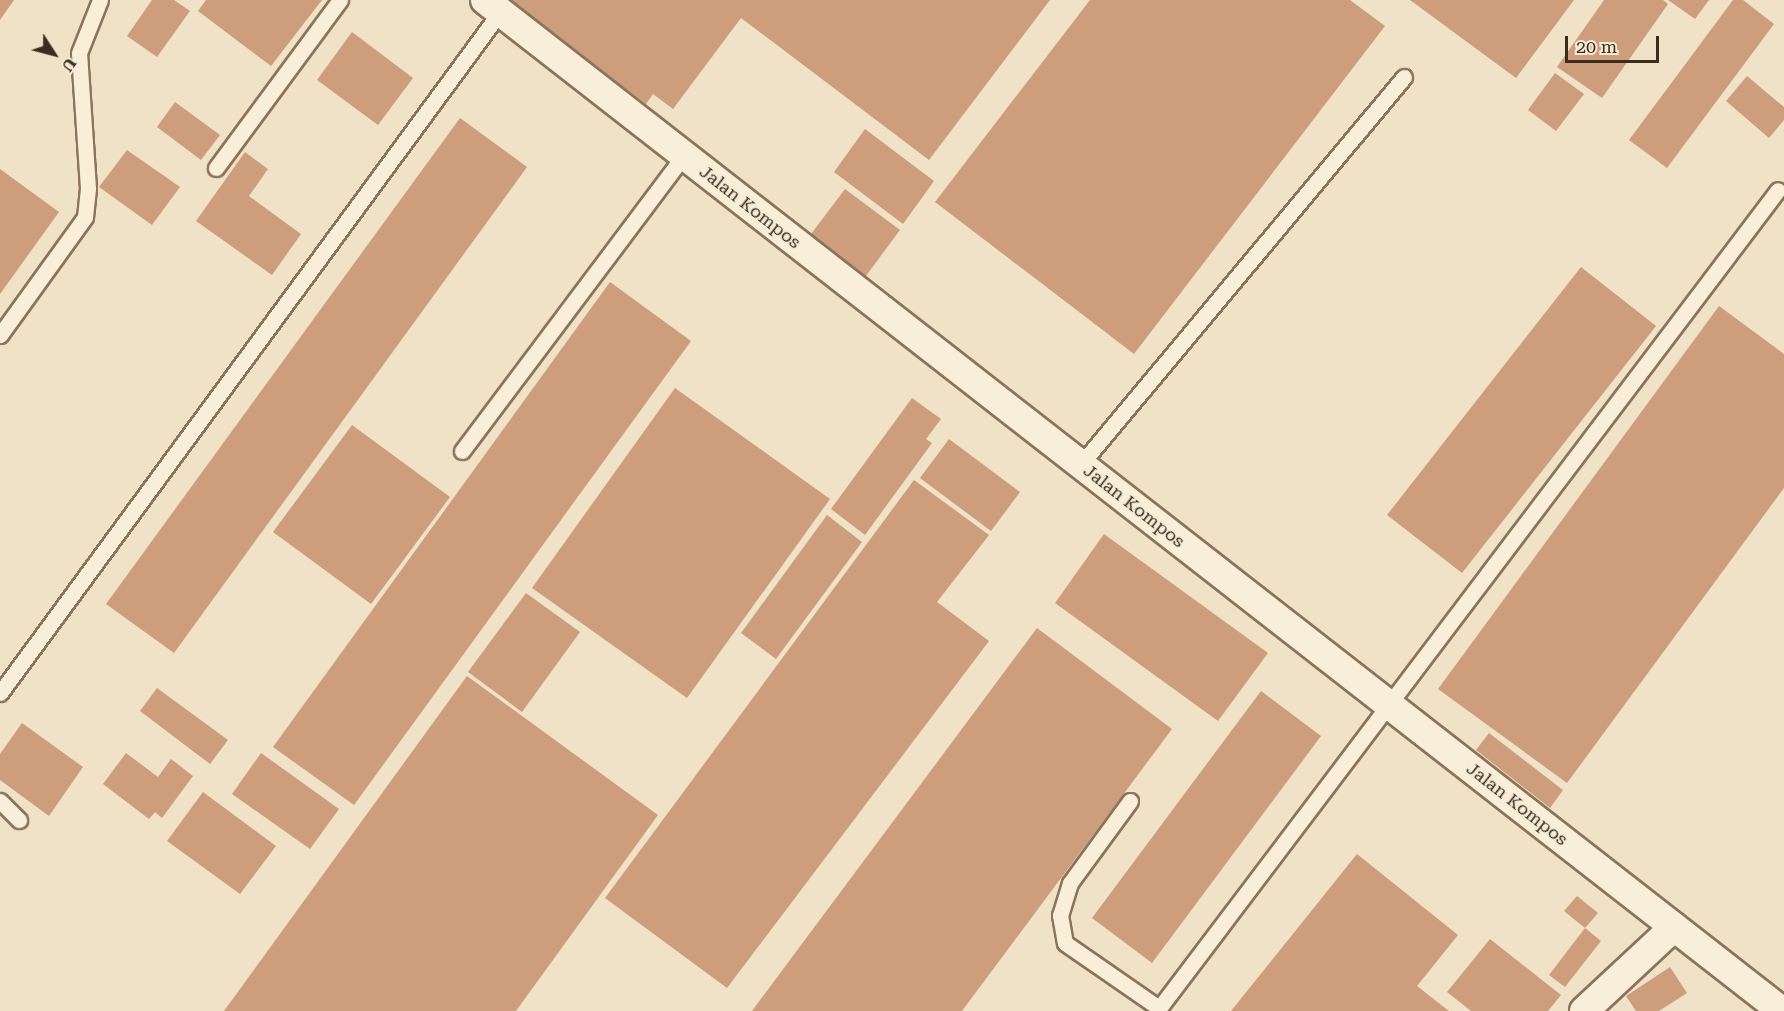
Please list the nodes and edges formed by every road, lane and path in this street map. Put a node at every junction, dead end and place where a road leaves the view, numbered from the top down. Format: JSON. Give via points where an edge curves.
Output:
{"nodes":[{"id":1,"x":100,"y":0,"type":"edge"},
{"id":2,"x":340,"y":0,"type":"edge"},
{"id":3,"x":493,"y":6,"type":"edge"},
{"id":4,"x":1404,"y":77,"type":"dead end"},
{"id":5,"x":684,"y":155,"type":"junction"},
{"id":6,"x":216,"y":168,"type":"dead end"},
{"id":7,"x":1778,"y":190,"type":"dead end"},
{"id":8,"x":0,"y":335,"type":"edge"},
{"id":9,"x":462,"y":451,"type":"dead end"},
{"id":10,"x":1081,"y":464,"type":"junction"},
{"id":11,"x":0,"y":693,"type":"edge"},
{"id":12,"x":1388,"y":703,"type":"junction"},
{"id":13,"x":0,"y":801,"type":"edge"},
{"id":14,"x":1130,"y":801,"type":"dead end"},
{"id":15,"x":19,"y":820,"type":"dead end"},
{"id":16,"x":1674,"y":927,"type":"junction"},
{"id":17,"x":1158,"y":1010,"type":"edge"},
{"id":18,"x":1584,"y":1011,"type":"edge"},
{"id":19,"x":1782,"y":1011,"type":"edge"}],
"edges":[{"from":1,"to":8,"type":"lane","via":[[79,52],[88,188],[85,217]]},
{"from":2,"to":6,"type":"lane"},
{"from":3,"to":5,"type":"street","name":"Jalan Kompos"},
{"from":3,"to":11,"type":"lane"},
{"from":4,"to":10,"type":"lane"},
{"from":5,"to":9,"type":"lane"},
{"from":5,"to":10,"type":"street","name":"Jalan Kompos"},
{"from":7,"to":12,"type":"lane"},
{"from":10,"to":12,"type":"street","name":"Jalan Kompos"},
{"from":12,"to":16,"type":"street","name":"Jalan Kompos"},
{"from":12,"to":17,"type":"lane"},
{"from":13,"to":15,"type":"lane"},
{"from":14,"to":17,"type":"lane","via":[[1070,883],[1060,915],[1065,943]]},
{"from":16,"to":18,"type":"street"},
{"from":16,"to":19,"type":"street","name":"Jalan Kompos"}]}
